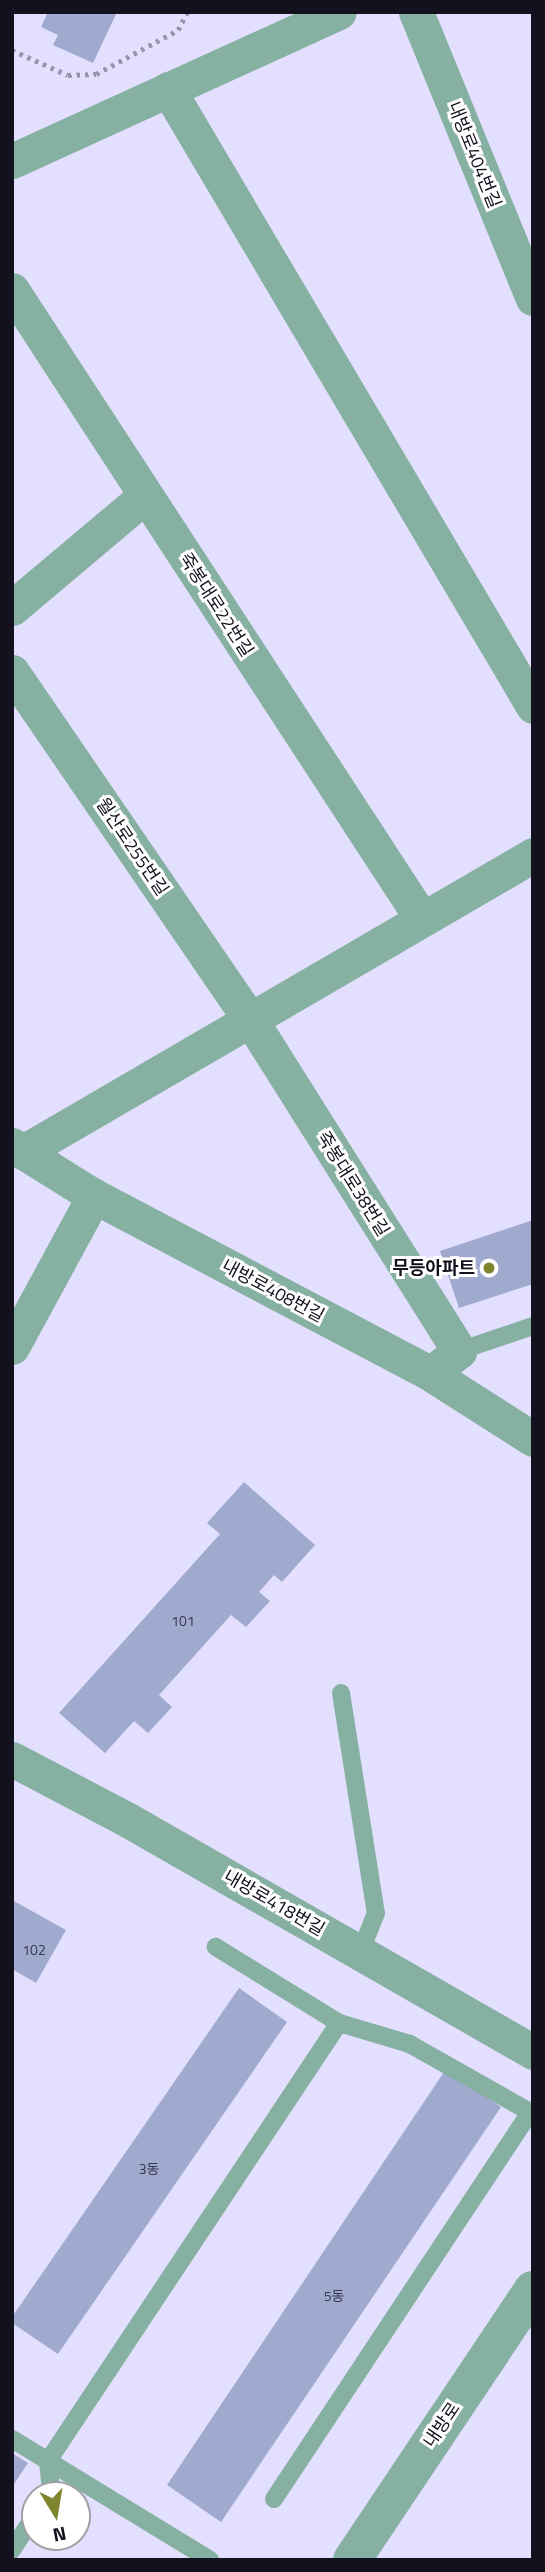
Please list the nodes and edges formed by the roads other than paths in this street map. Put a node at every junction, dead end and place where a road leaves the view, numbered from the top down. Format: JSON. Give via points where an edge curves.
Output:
{"nodes":[{"id":1,"x":339,"y":12,"type":"edge"},
{"id":2,"x":416,"y":12,"type":"edge"},
{"id":3,"x":168,"y":89,"type":"junction"},
{"id":4,"x":12,"y":161,"type":"edge"},
{"id":5,"x":12,"y":289,"type":"edge"},
{"id":6,"x":533,"y":298,"type":"edge"},
{"id":7,"x":145,"y":496,"type":"junction"},
{"id":8,"x":12,"y":608,"type":"edge"},
{"id":9,"x":12,"y":672,"type":"edge"},
{"id":10,"x":533,"y":706,"type":"edge"},
{"id":11,"x":533,"y":855,"type":"edge"},
{"id":12,"x":422,"y":919,"type":"junction"},
{"id":13,"x":252,"y":1022,"type":"junction"},
{"id":14,"x":18,"y":1149,"type":"edge"},
{"id":15,"x":94,"y":1196,"type":"junction"},
{"id":16,"x":533,"y":1326,"type":"edge"},
{"id":17,"x":12,"y":1347,"type":"edge"},
{"id":18,"x":458,"y":1351,"type":"junction"},
{"id":19,"x":430,"y":1374,"type":"junction"},
{"id":20,"x":533,"y":1439,"type":"edge"},
{"id":21,"x":341,"y":1693,"type":"dead end"},
{"id":22,"x":12,"y":1759,"type":"edge"},
{"id":23,"x":216,"y":1947,"type":"dead end"},
{"id":24,"x":360,"y":1953,"type":"junction"},
{"id":25,"x":339,"y":2024,"type":"junction"},
{"id":26,"x":533,"y":2052,"type":"edge"},
{"id":27,"x":533,"y":2290,"type":"edge"},
{"id":28,"x":12,"y":2439,"type":"edge"},
{"id":29,"x":48,"y":2461,"type":"junction"},
{"id":30,"x":50,"y":2481,"type":"edge"},
{"id":31,"x":274,"y":2499,"type":"dead end"},
{"id":32,"x":210,"y":2560,"type":"edge"},
{"id":33,"x":352,"y":2560,"type":"edge"}],
"edges":[{"from":1,"to":3,"type":"street"},
{"from":2,"to":6,"type":"street","name":"내방로404번길"},
{"from":3,"to":4,"type":"street"},
{"from":3,"to":10,"type":"street"},
{"from":5,"to":7,"type":"street","name":"죽봉대로22번길"},
{"from":7,"to":8,"type":"street"},
{"from":7,"to":12,"type":"street","name":"죽봉대로22번길"},
{"from":9,"to":13,"type":"street","name":"월산로255번길"},
{"from":11,"to":12,"type":"street"},
{"from":12,"to":13,"type":"street"},
{"from":13,"to":14,"type":"street"},
{"from":13,"to":18,"type":"street","name":"죽봉대로38번길"},
{"from":14,"to":15,"type":"street","name":"내방로408번길"},
{"from":15,"to":17,"type":"street"},
{"from":15,"to":19,"type":"street","name":"내방로408번길"},
{"from":16,"to":18,"type":"lane"},
{"from":18,"to":19,"type":"street"},
{"from":19,"to":20,"type":"street","name":"내방로408번길"},
{"from":21,"to":24,"type":"lane","via":[[376,1913]]},
{"from":22,"to":24,"type":"street","name":"내방로418번길","via":[[128,1819]]},
{"from":23,"to":25,"type":"lane"},
{"from":24,"to":26,"type":"street","name":"내방로418번길"},
{"from":25,"to":29,"type":"lane"},
{"from":25,"to":31,"type":"lane","via":[[411,2044],[530,2112]]},
{"from":27,"to":33,"type":"street","name":"내방로"},
{"from":28,"to":29,"type":"lane"},
{"from":29,"to":30,"type":"lane"},
{"from":29,"to":32,"type":"lane"}]}
